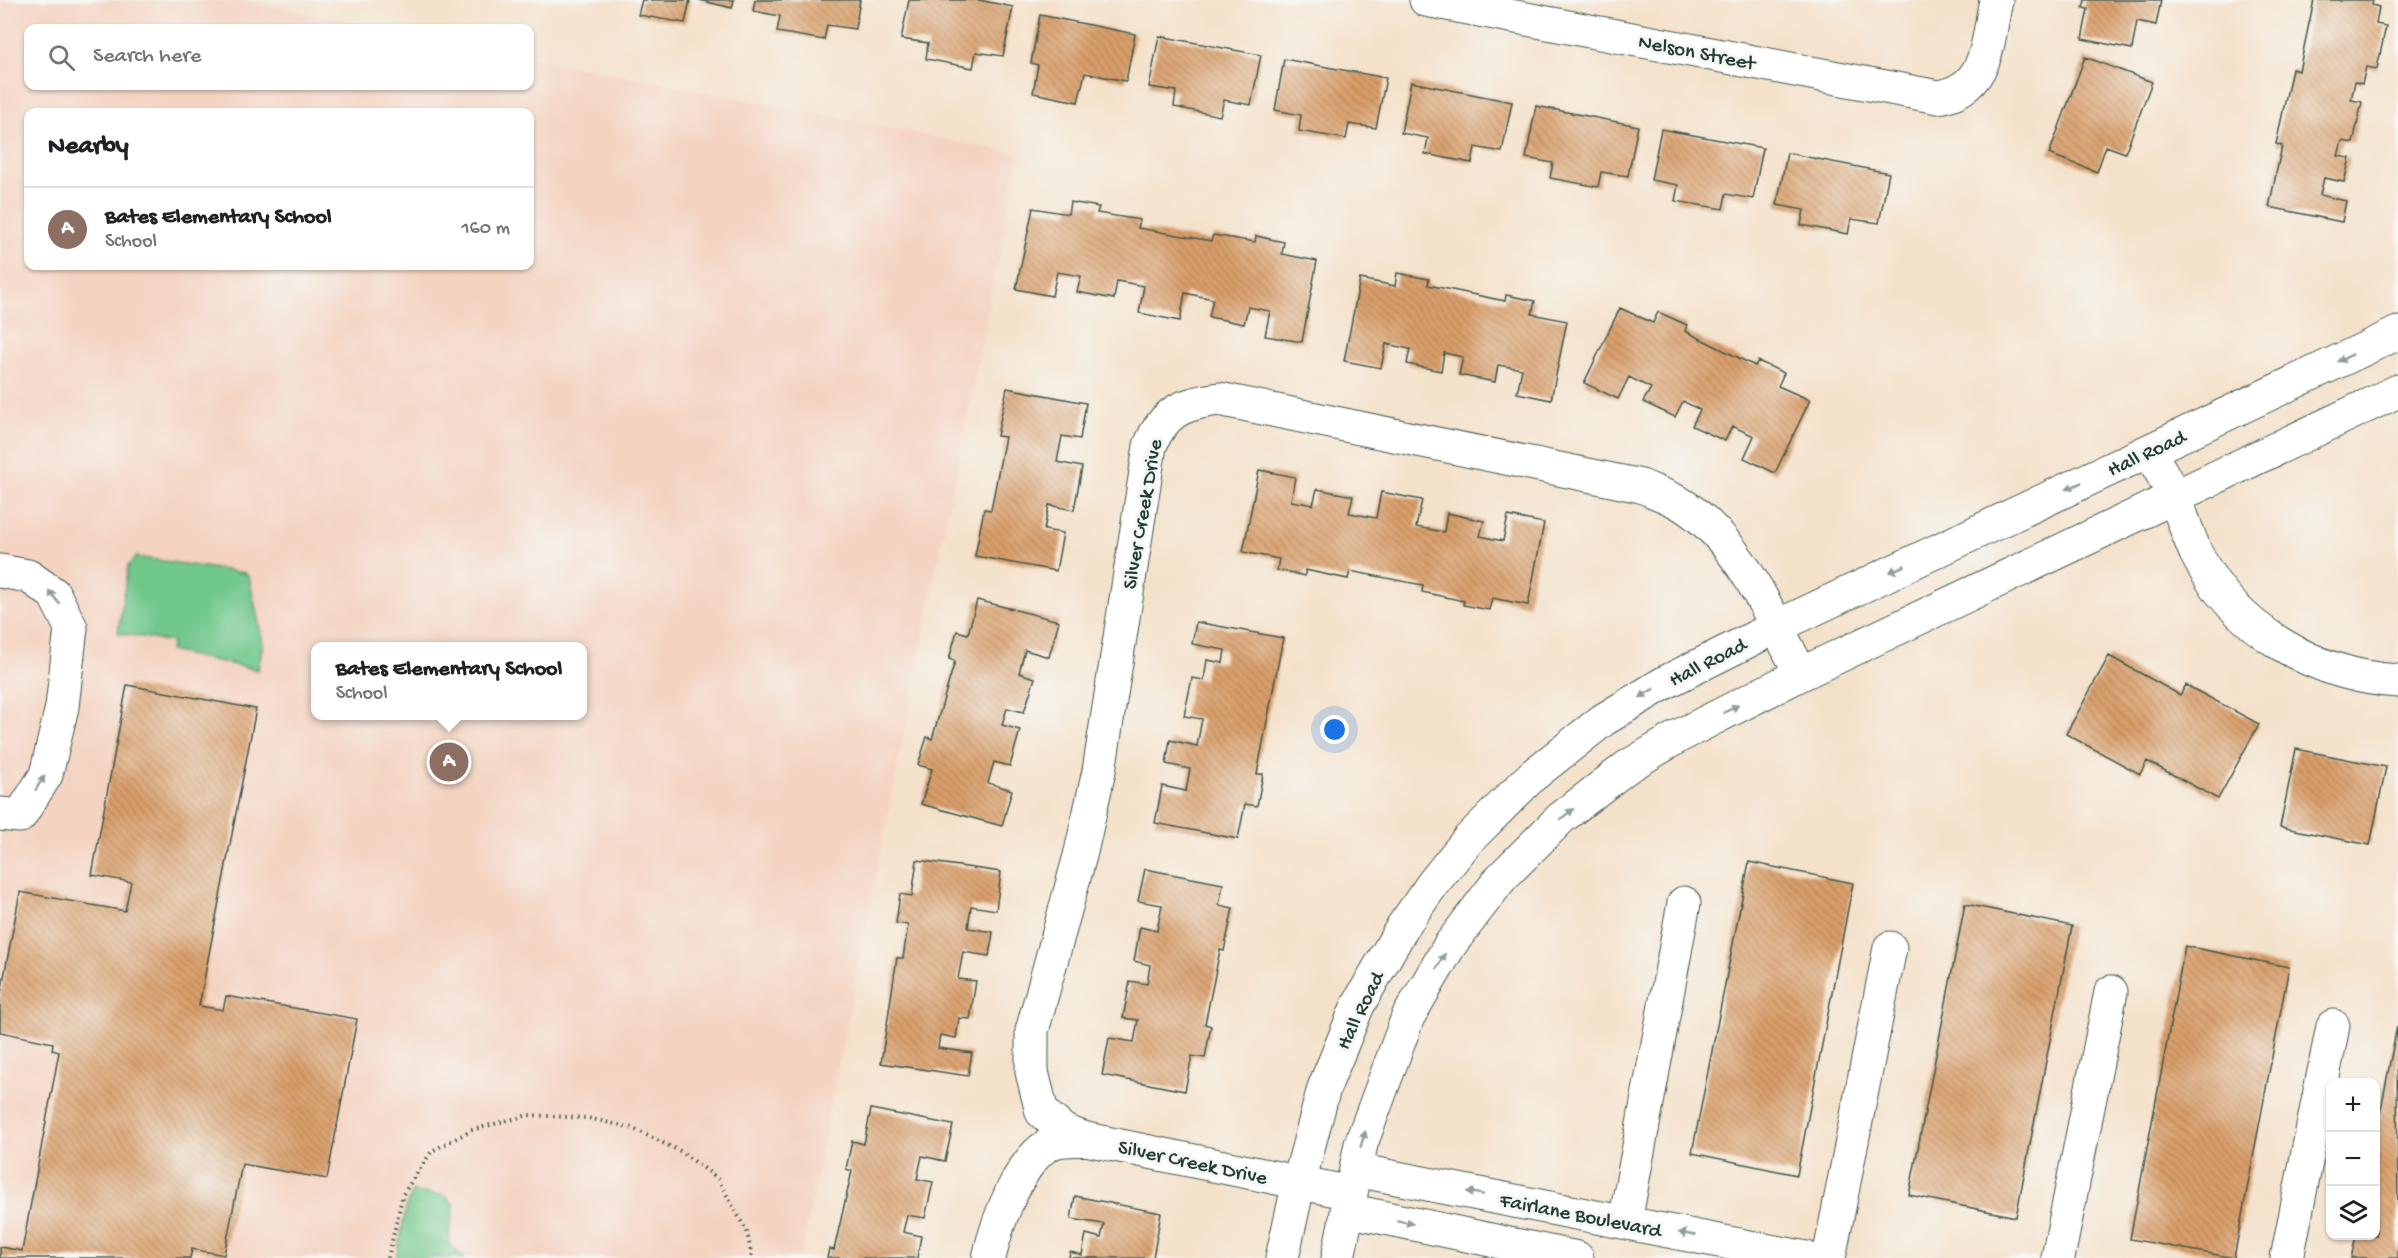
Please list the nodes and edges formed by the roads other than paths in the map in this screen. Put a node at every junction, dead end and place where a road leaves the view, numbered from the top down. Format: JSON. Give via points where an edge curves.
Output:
{"nodes":[{"id":1,"x":1426,"y":0,"type":"edge"},
{"id":2,"x":1996,"y":0,"type":"edge"},
{"id":3,"x":2398,"y":333,"type":"edge"},
{"id":4,"x":2398,"y":391,"type":"edge"},
{"id":5,"x":2149,"y":451,"type":"junction"},
{"id":6,"x":2174,"y":497,"type":"junction"},
{"id":7,"x":0,"y":571,"type":"edge"},
{"id":8,"x":1776,"y":627,"type":"junction"},
{"id":9,"x":1801,"y":674,"type":"junction"},
{"id":10,"x":2398,"y":681,"type":"edge"},
{"id":11,"x":0,"y":814,"type":"edge"},
{"id":12,"x":1684,"y":903,"type":"dead end"},
{"id":13,"x":1890,"y":948,"type":"dead end"},
{"id":14,"x":2111,"y":992,"type":"dead end"},
{"id":15,"x":2333,"y":1026,"type":"dead end"},
{"id":16,"x":1086,"y":1139,"type":"junction"},
{"id":17,"x":1299,"y":1182,"type":"junction"},
{"id":18,"x":1351,"y":1191,"type":"junction"},
{"id":19,"x":1625,"y":1222,"type":"junction"},
{"id":20,"x":989,"y":1258,"type":"edge"},
{"id":21,"x":1282,"y":1258,"type":"edge"},
{"id":22,"x":1338,"y":1258,"type":"edge"},
{"id":23,"x":1577,"y":1258,"type":"edge"},
{"id":24,"x":1806,"y":1258,"type":"edge"},
{"id":25,"x":1829,"y":1258,"type":"edge"},
{"id":26,"x":2058,"y":1258,"type":"edge"},
{"id":27,"x":2287,"y":1258,"type":"edge"}],
"edges":[{"from":1,"to":2,"type":"street","name":"Nelson Street","via":[[1938,97],[1966,87],[1976,76],[1983,63]]},
{"from":3,"to":5,"type":"street","name":"Hall Road","one_way":true},
{"from":4,"to":6,"type":"street"},
{"from":5,"to":6,"type":"street"},
{"from":5,"to":8,"type":"street","name":"Hall Road","one_way":true},
{"from":6,"to":9,"type":"street"},
{"from":6,"to":10,"type":"street","via":[[2204,567],[2256,627],[2281,645],[2337,671]]},
{"from":11,"to":7,"type":"street","one_way":true,"via":[[20,816],[46,776],[62,707],[71,628],[54,594],[28,576]]},
{"from":8,"to":9,"type":"street","name":"Silver Creek Drive"},
{"from":8,"to":16,"type":"street","name":"Silver Creek Drive","via":[[1743,565],[1718,534],[1683,505],[1641,486],[1219,399],[1191,403],[1170,414],[1156,430],[1150,446],[1099,771],[1032,1031],[1032,1072],[1042,1112],[1064,1131]]},
{"from":8,"to":17,"type":"street","name":"Hall Road","one_way":true,"via":[[1664,683],[1603,720],[1532,776],[1468,840],[1402,926],[1358,1005],[1324,1088]]},
{"from":18,"to":9,"type":"street","one_way":true,"via":[[1362,1144],[1408,1017],[1450,945],[1501,878],[1560,818],[1627,767]]},
{"from":12,"to":19,"type":"street"},
{"from":13,"to":25,"type":"street"},
{"from":14,"to":26,"type":"street"},
{"from":15,"to":27,"type":"street"},
{"from":16,"to":17,"type":"street","name":"Silver Creek Drive"},
{"from":16,"to":20,"type":"street","name":"Silver Creek Drive","via":[[1058,1141],[1033,1157],[1008,1198]]},
{"from":17,"to":18,"type":"street","name":"Silver Creek Drive"},
{"from":17,"to":21,"type":"street","name":"Hall Road"},
{"from":19,"to":18,"type":"street","name":"Fairlane Boulevard","one_way":true},
{"from":18,"to":22,"type":"street"},
{"from":18,"to":23,"type":"street","name":"Fairlane Boulevard","one_way":true},
{"from":24,"to":19,"type":"street","name":"Fairlane Boulevard","one_way":true}]}
